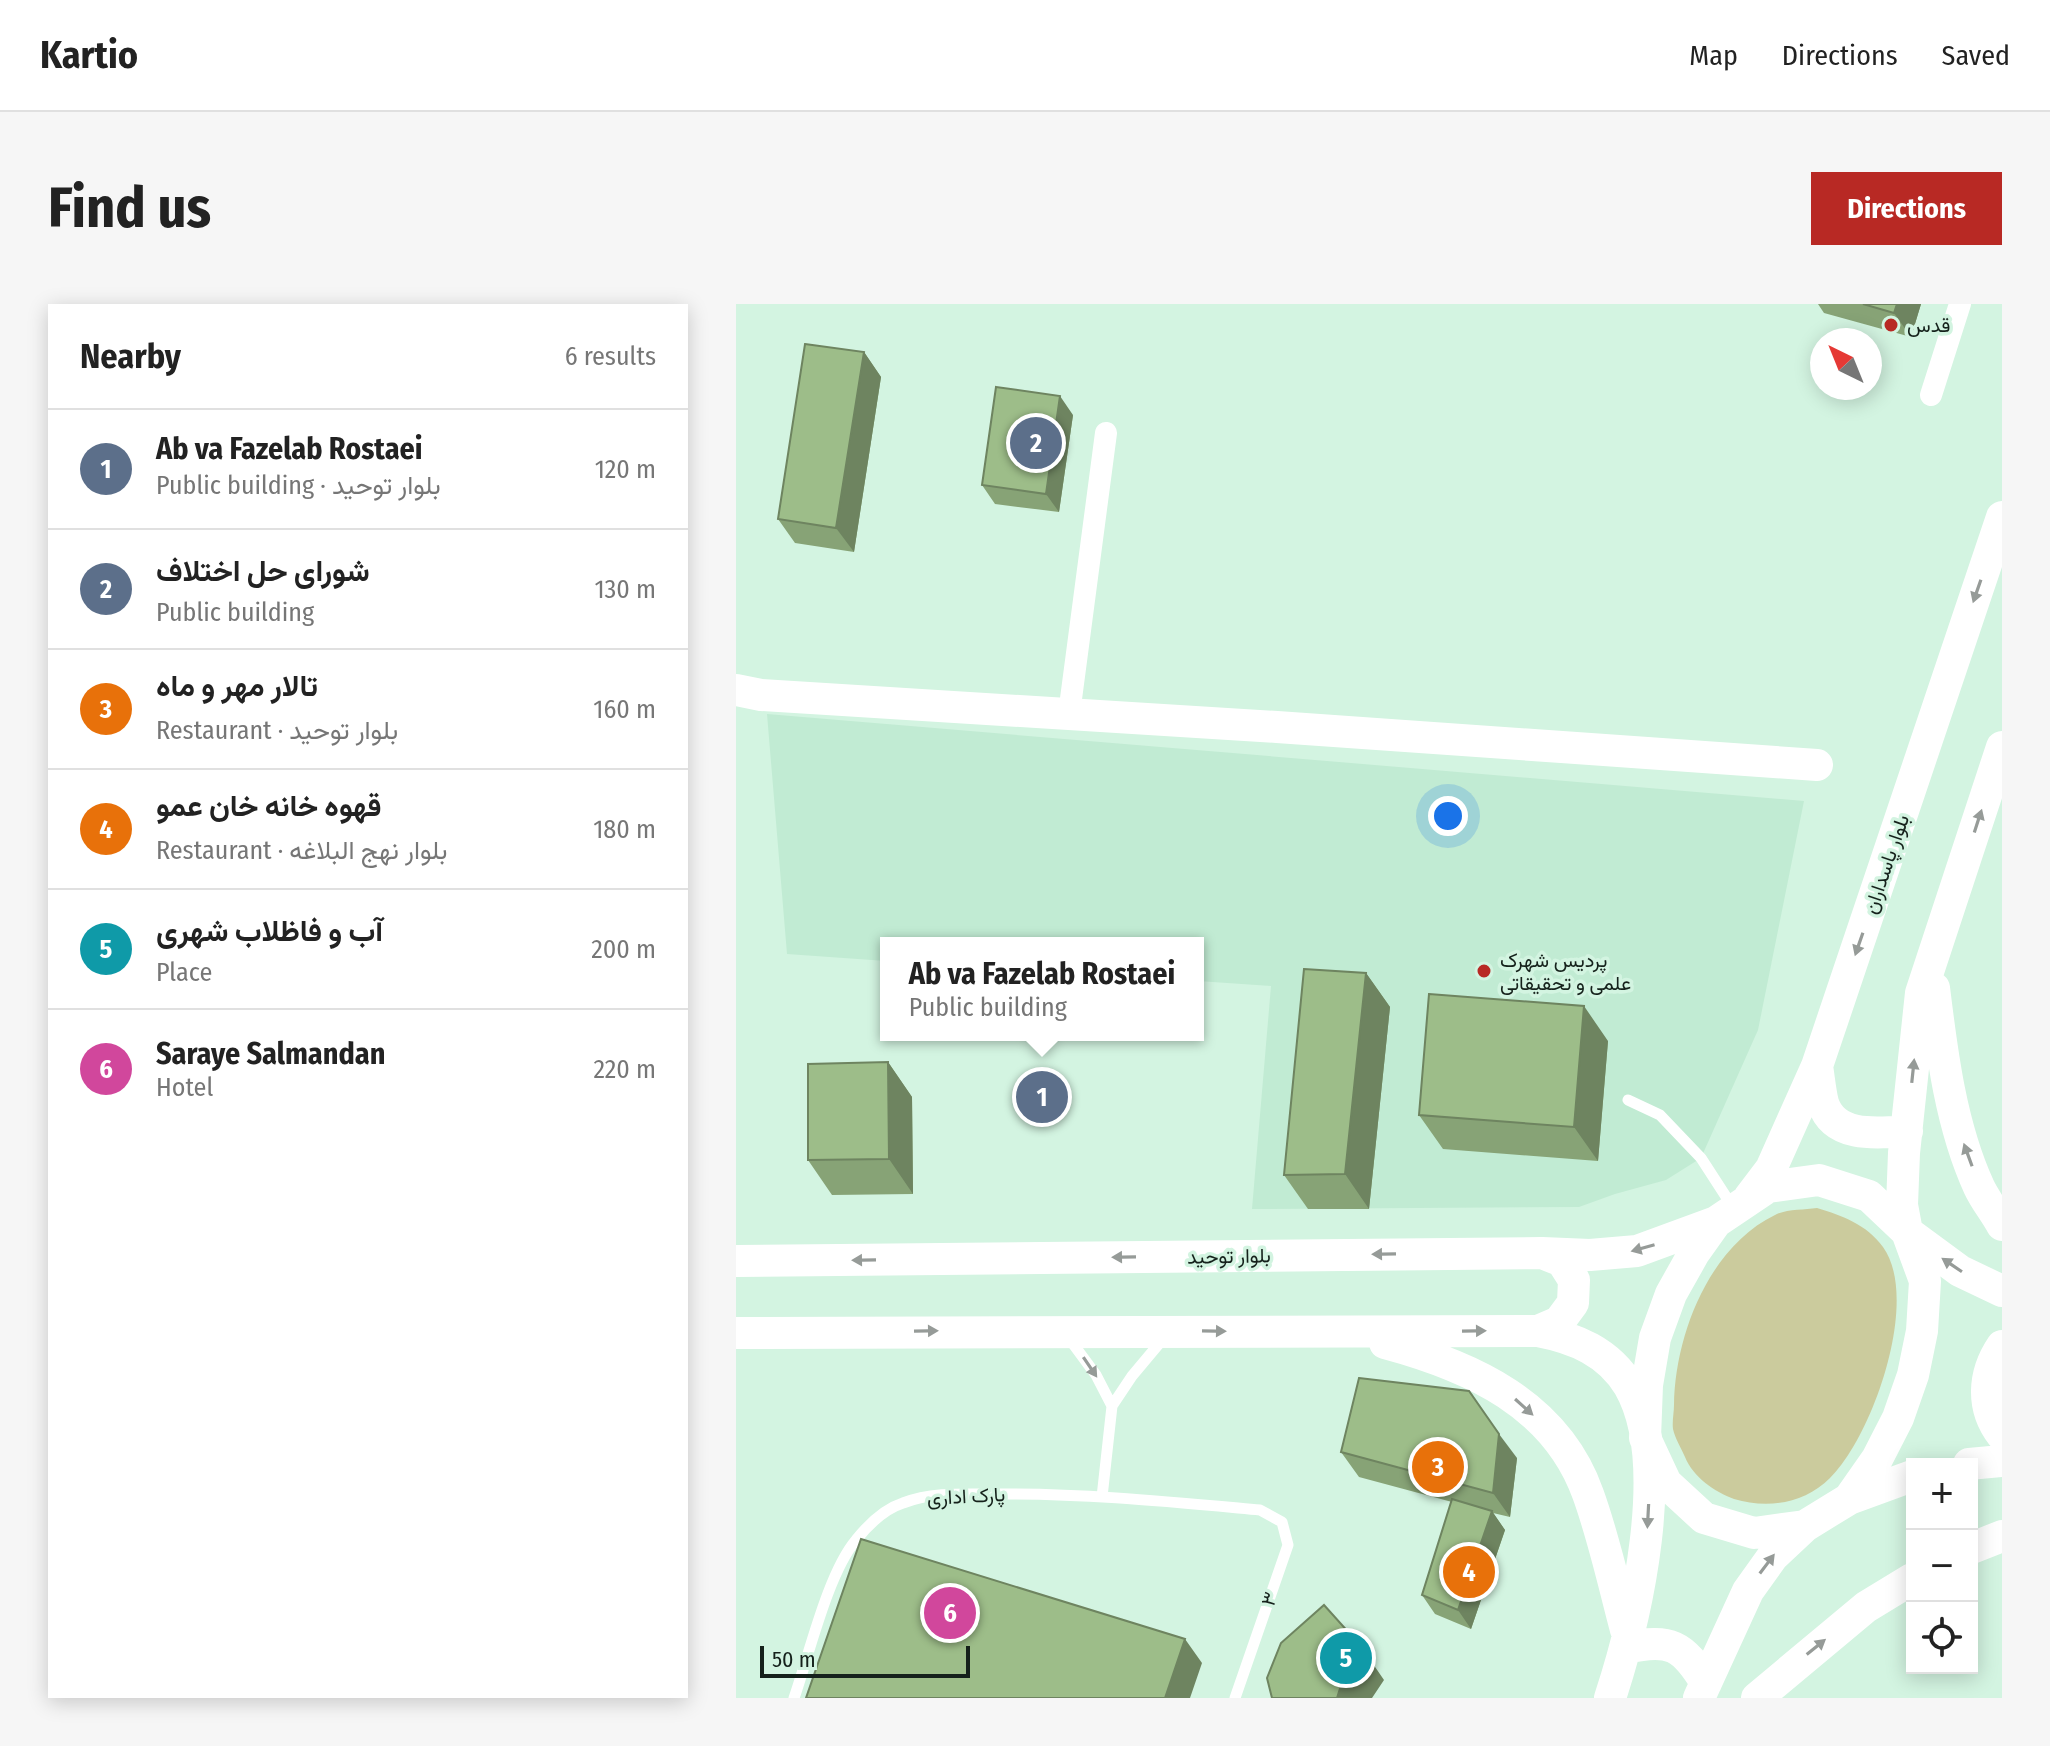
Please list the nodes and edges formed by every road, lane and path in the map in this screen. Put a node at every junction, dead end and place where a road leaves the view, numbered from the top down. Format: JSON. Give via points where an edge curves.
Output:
{"nodes":[{"id":1,"x":1960,"y":304,"type":"edge"},
{"id":2,"x":1931,"y":395,"type":"dead end"},
{"id":3,"x":1106,"y":433,"type":"dead end"},
{"id":4,"x":2002,"y":517,"type":"edge"},
{"id":5,"x":736,"y":690,"type":"edge"},
{"id":6,"x":1069,"y":714,"type":"junction"},
{"id":7,"x":2002,"y":747,"type":"edge"},
{"id":8,"x":1817,"y":765,"type":"dead end"},
{"id":9,"x":1931,"y":962,"type":"junction"},
{"id":10,"x":1817,"y":1066,"type":"junction"},
{"id":11,"x":1628,"y":1100,"type":"dead end"},
{"id":12,"x":1907,"y":1131,"type":"junction"},
{"id":13,"x":1732,"y":1211,"type":"junction"},
{"id":14,"x":2002,"y":1225,"type":"edge"},
{"id":15,"x":1907,"y":1232,"type":"junction"},
{"id":16,"x":1542,"y":1253,"type":"junction"},
{"id":17,"x":736,"y":1261,"type":"edge"},
{"id":18,"x":2002,"y":1291,"type":"edge"},
{"id":19,"x":1062,"y":1330,"type":"junction"},
{"id":20,"x":1538,"y":1331,"type":"junction"},
{"id":21,"x":1168,"y":1332,"type":"junction"},
{"id":22,"x":736,"y":1333,"type":"edge"},
{"id":23,"x":1351,"y":1333,"type":"junction"},
{"id":24,"x":2002,"y":1346,"type":"edge"},
{"id":25,"x":1112,"y":1406,"type":"junction"},
{"id":26,"x":2002,"y":1435,"type":"edge"},
{"id":27,"x":1645,"y":1438,"type":"junction"},
{"id":28,"x":2002,"y":1461,"type":"edge"},
{"id":29,"x":1978,"y":1463,"type":"edge"},
{"id":30,"x":1906,"y":1478,"type":"edge"},
{"id":31,"x":1102,"y":1497,"type":"junction"},
{"id":32,"x":1849,"y":1499,"type":"junction"},
{"id":33,"x":1260,"y":1510,"type":"joint"},
{"id":34,"x":1805,"y":1526,"type":"junction"},
{"id":35,"x":2002,"y":1536,"type":"edge"},
{"id":36,"x":1978,"y":1546,"type":"edge"},
{"id":37,"x":1906,"y":1583,"type":"edge"},
{"id":38,"x":1628,"y":1644,"type":"junction"},
{"id":39,"x":1703,"y":1690,"type":"edge"},
{"id":40,"x":794,"y":1698,"type":"edge"},
{"id":41,"x":1235,"y":1698,"type":"edge"},
{"id":42,"x":1610,"y":1698,"type":"edge"},
{"id":43,"x":1757,"y":1698,"type":"edge"}],
"edges":[{"from":1,"to":2,"type":"street"},
{"from":3,"to":6,"type":"street"},
{"from":4,"to":10,"type":"main road","name":"بلوار پاسداران","one_way":true},
{"from":5,"to":6,"type":"main road"},
{"from":6,"to":8,"type":"main road"},
{"from":9,"to":7,"type":"main road","one_way":true},
{"from":12,"to":9,"type":"main road","one_way":true,"via":[[1921,993]]},
{"from":14,"to":9,"type":"main road","one_way":true,"via":[[1980,1188],[1960,1133]]},
{"from":10,"to":12,"type":"main road","via":[[1824,1107],[1835,1121],[1871,1134]]},
{"from":10,"to":13,"type":"main road","name":"بلوار پاسداران","via":[[1771,1169]]},
{"from":11,"to":13,"type":"lane","via":[[1660,1115],[1701,1158]]},
{"from":12,"to":15,"type":"main road","via":[[1902,1205]]},
{"from":13,"to":15,"type":"main road","name":"بلوار توحید","via":[[1768,1187],[1819,1180],[1869,1196]]},
{"from":13,"to":16,"type":"main road","name":"بلوار توحید","one_way":true,"via":[[1637,1251]]},
{"from":13,"to":27,"type":"main road","name":"بلوار پاسداران","via":[[1694,1253],[1671,1294],[1655,1338]]},
{"from":18,"to":15,"type":"main road","name":"بلوار توحید","one_way":true,"via":[[1960,1271]]},
{"from":15,"to":32,"type":"main road","via":[[1925,1281],[1913,1375],[1891,1432]]},
{"from":16,"to":17,"type":"main road","name":"بلوار توحید","one_way":true},
{"from":16,"to":20,"type":"main road","via":[[1562,1261],[1574,1280],[1573,1303],[1559,1322]]},
{"from":19,"to":21,"type":"main road"},
{"from":22,"to":19,"type":"main road","one_way":true},
{"from":19,"to":25,"type":"lane","one_way":true},
{"from":23,"to":20,"type":"main road","one_way":true},
{"from":20,"to":27,"type":"main road","via":[[1590,1347],[1611,1364],[1640,1411]]},
{"from":21,"to":23,"type":"main road","one_way":true},
{"from":21,"to":25,"type":"lane"},
{"from":23,"to":38,"type":"main road","one_way":true,"via":[[1469,1370],[1511,1394],[1544,1424],[1569,1455],[1587,1492]]},
{"from":24,"to":26,"type":"main road","via":[[1986,1390],[1989,1412]]},
{"from":25,"to":31,"type":"lane"},
{"from":27,"to":34,"type":"main road","via":[[1666,1483],[1704,1518],[1754,1533]]},
{"from":27,"to":38,"type":"main road","one_way":true,"via":[[1649,1520]]},
{"from":28,"to":29,"type":"main road"},
{"from":30,"to":32,"type":"main road"},
{"from":31,"to":33,"type":"lane","name":"پارک اداری"},
{"from":31,"to":40,"type":"lane","name":"پارک اداری","via":[[936,1495],[901,1503],[875,1519],[838,1566]]},
{"from":32,"to":34,"type":"main road"},
{"from":33,"to":41,"type":"lane","name":"۳","via":[[1282,1522],[1288,1545]]},
{"from":39,"to":34,"type":"main road","one_way":true,"via":[[1748,1591],[1773,1556]]},
{"from":35,"to":36,"type":"main road"},
{"from":43,"to":37,"type":"main road","one_way":true,"via":[[1866,1607]]},
{"from":38,"to":39,"type":"main road","via":[[1676,1646],[1692,1659]]},
{"from":38,"to":42,"type":"main road"}]}
